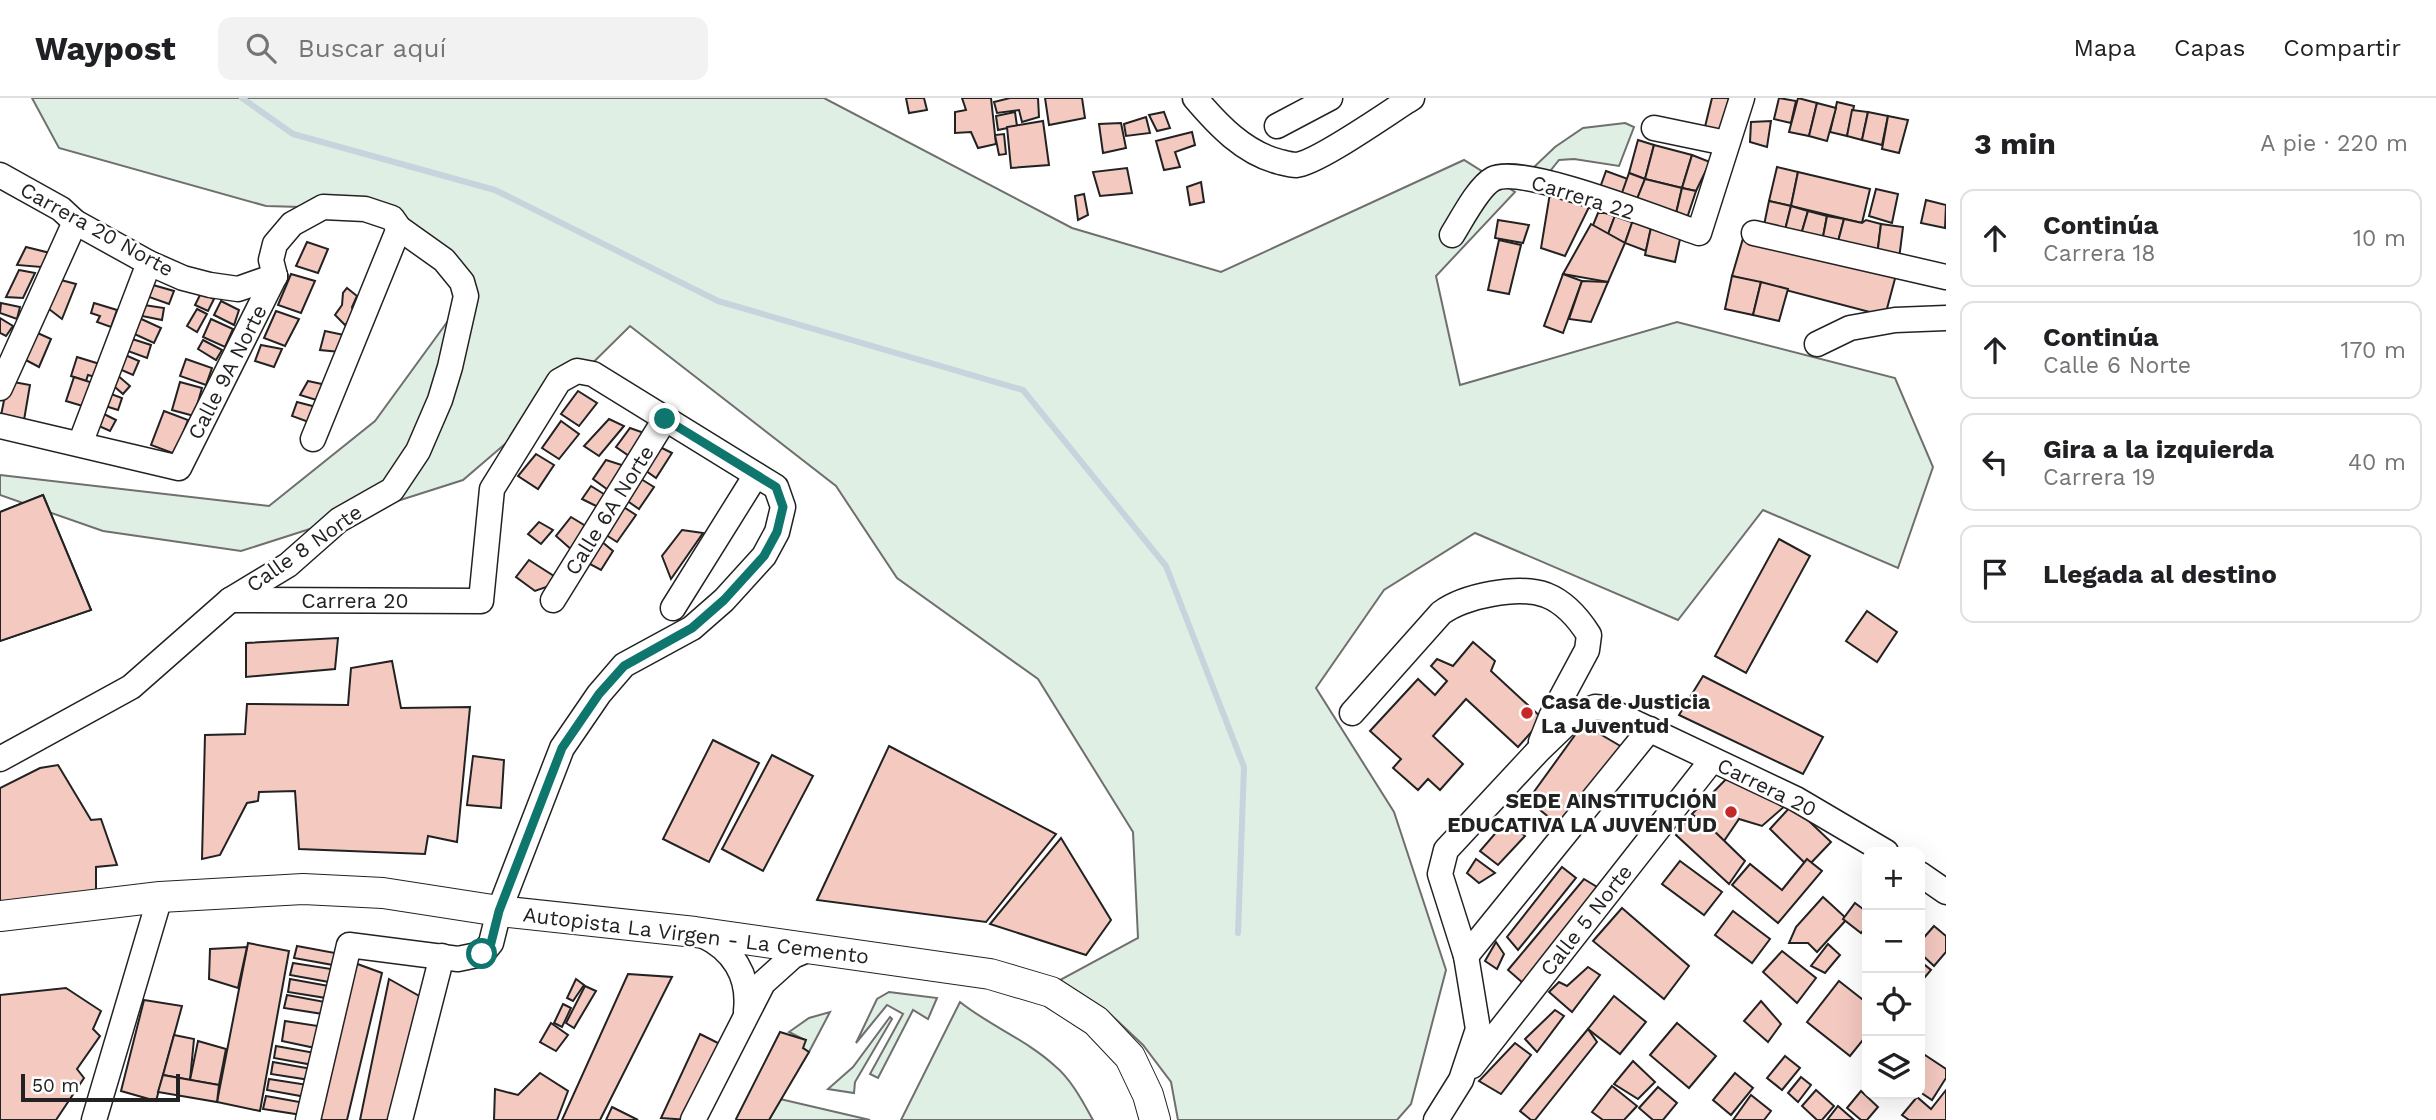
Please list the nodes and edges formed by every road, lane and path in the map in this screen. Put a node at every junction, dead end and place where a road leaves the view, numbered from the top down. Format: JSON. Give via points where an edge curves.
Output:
{"nodes":[{"id":1,"x":1195,"y":98,"type":"edge"},
{"id":2,"x":1330,"y":98,"type":"edge"},
{"id":3,"x":1412,"y":98,"type":"edge"},
{"id":4,"x":1742,"y":98,"type":"edge"},
{"id":5,"x":1278,"y":126,"type":"dead end"},
{"id":6,"x":1654,"y":128,"type":"dead end"},
{"id":7,"x":1726,"y":143,"type":"junction"},
{"id":8,"x":0,"y":175,"type":"edge"},
{"id":9,"x":75,"y":222,"type":"junction"},
{"id":10,"x":399,"y":228,"type":"junction"},
{"id":11,"x":1754,"y":233,"type":"dead end"},
{"id":12,"x":1452,"y":235,"type":"dead end"},
{"id":13,"x":149,"y":263,"type":"junction"},
{"id":14,"x":275,"y":276,"type":"junction"},
{"id":15,"x":1946,"y":277,"type":"edge"},
{"id":16,"x":1946,"y":318,"type":"edge"},
{"id":17,"x":1817,"y":344,"type":"dead end"},
{"id":18,"x":0,"y":388,"type":"edge"},
{"id":19,"x":665,"y":419,"type":"junction"},
{"id":20,"x":0,"y":426,"type":"edge"},
{"id":21,"x":313,"y":439,"type":"dead end"},
{"id":22,"x":80,"y":444,"type":"junction"},
{"id":23,"x":766,"y":481,"type":"junction"},
{"id":24,"x":230,"y":600,"type":"junction"},
{"id":25,"x":553,"y":600,"type":"dead end"},
{"id":26,"x":673,"y":608,"type":"dead end"},
{"id":27,"x":1352,"y":713,"type":"dead end"},
{"id":28,"x":1650,"y":729,"type":"junction"},
{"id":29,"x":1539,"y":750,"type":"junction"},
{"id":30,"x":0,"y":759,"type":"edge"},
{"id":31,"x":1712,"y":761,"type":"junction"},
{"id":32,"x":1878,"y":847,"type":"edge"},
{"id":33,"x":1925,"y":877,"type":"edge"},
{"id":34,"x":1946,"y":892,"type":"edge"},
{"id":35,"x":160,"y":897,"type":"junction"},
{"id":36,"x":499,"y":911,"type":"junction"},
{"id":37,"x":0,"y":916,"type":"edge"},
{"id":38,"x":695,"y":932,"type":"junction"},
{"id":39,"x":812,"y":948,"type":"junction"},
{"id":40,"x":1466,"y":956,"type":"junction"},
{"id":41,"x":442,"y":957,"type":"junction"},
{"id":42,"x":746,"y":1019,"type":"junction"},
{"id":43,"x":1461,"y":1080,"type":"junction"},
{"id":44,"x":94,"y":1120,"type":"edge"},
{"id":45,"x":308,"y":1120,"type":"edge"},
{"id":46,"x":400,"y":1120,"type":"edge"},
{"id":47,"x":693,"y":1120,"type":"edge"},
{"id":48,"x":1155,"y":1120,"type":"edge"},
{"id":49,"x":1436,"y":1120,"type":"edge"}],
"edges":[{"from":1,"to":3,"type":"street","via":[[1248,149],[1295,165],[1318,157]]},
{"from":2,"to":5,"type":"street"},
{"from":4,"to":7,"type":"street"},
{"from":6,"to":7,"type":"street"},
{"from":7,"to":12,"type":"street","name":"Carrera 22","via":[[1699,233],[1545,181],[1506,177],[1493,179],[1483,188]]},
{"from":8,"to":9,"type":"street","name":"Carrera 20 Norte","via":[[61,209]]},
{"from":9,"to":13,"type":"street","name":"Carrera 20 Norte"},
{"from":9,"to":18,"type":"street"},
{"from":10,"to":14,"type":"street","via":[[392,218],[365,209],[323,207],[292,224],[275,244],[271,260]]},
{"from":10,"to":21,"type":"street"},
{"from":10,"to":24,"type":"street","name":"Calle 8 Norte","via":[[444,260],[462,282],[466,296],[440,400],[418,451],[392,490],[339,520],[288,565]]},
{"from":11,"to":15,"type":"street"},
{"from":13,"to":14,"type":"street","name":"Carrera 20 Norte","via":[[183,278],[230,289],[247,288]]},
{"from":13,"to":22,"type":"street"},
{"from":14,"to":22,"type":"street","name":"Calle 9A Norte","via":[[179,468]]},
{"from":16,"to":17,"type":"street","via":[[1850,328]]},
{"from":19,"to":23,"type":"street"},
{"from":19,"to":24,"type":"street","name":"Carrera 20","via":[[593,374],[577,372],[559,381],[492,489],[481,601]]},
{"from":19,"to":25,"type":"street","name":"Calle 6A Norte"},
{"from":20,"to":22,"type":"street"},
{"from":23,"to":26,"type":"street"},
{"from":23,"to":36,"type":"street","via":[[783,507],[764,556],[692,628],[624,666],[599,694],[562,748]]},
{"from":24,"to":30,"type":"street","name":"Calle 8 Norte","via":[[131,687]]},
{"from":27,"to":29,"type":"street","via":[[1452,604],[1529,591],[1548,595],[1573,613],[1589,635],[1587,650],[1550,717]]},
{"from":28,"to":29,"type":"street","name":"Carrera 20","via":[[1595,707],[1577,714]]},
{"from":28,"to":31,"type":"street","name":"Carrera 20"},
{"from":28,"to":40,"type":"street"},
{"from":29,"to":40,"type":"street","name":"Carrera 20","via":[[1446,850],[1440,874]]},
{"from":31,"to":32,"type":"street","name":"Carrera 20","via":[[1796,799]]},
{"from":31,"to":43,"type":"street","name":"Calle 5 Norte"},
{"from":33,"to":34,"type":"street"},
{"from":35,"to":36,"type":"main road","name":"Autopista La Virgen - La Cemento","via":[[316,890],[383,893]]},
{"from":35,"to":37,"type":"main road","name":"Autopista La Virgen - La Cemento"},
{"from":35,"to":44,"type":"street"},
{"from":36,"to":38,"type":"main road","name":"Autopista La Virgen - La Cemento"},
{"from":36,"to":41,"type":"street","via":[[491,943],[482,954]]},
{"from":38,"to":39,"type":"main road","name":"Autopista La Virgen - La Cemento"},
{"from":38,"to":42,"type":"street","via":[[716,941],[732,956],[748,997]]},
{"from":39,"to":42,"type":"street","via":[[793,957],[764,983]]},
{"from":39,"to":48,"type":"main road","name":"Autopista La Virgen - La Cemento","via":[[990,974],[1051,992],[1096,1021],[1130,1057]]},
{"from":40,"to":43,"type":"street","via":[[1478,1029]]},
{"from":41,"to":45,"type":"street","via":[[349,944]]},
{"from":41,"to":46,"type":"street"},
{"from":42,"to":47,"type":"street"},
{"from":43,"to":49,"type":"street"}]}
